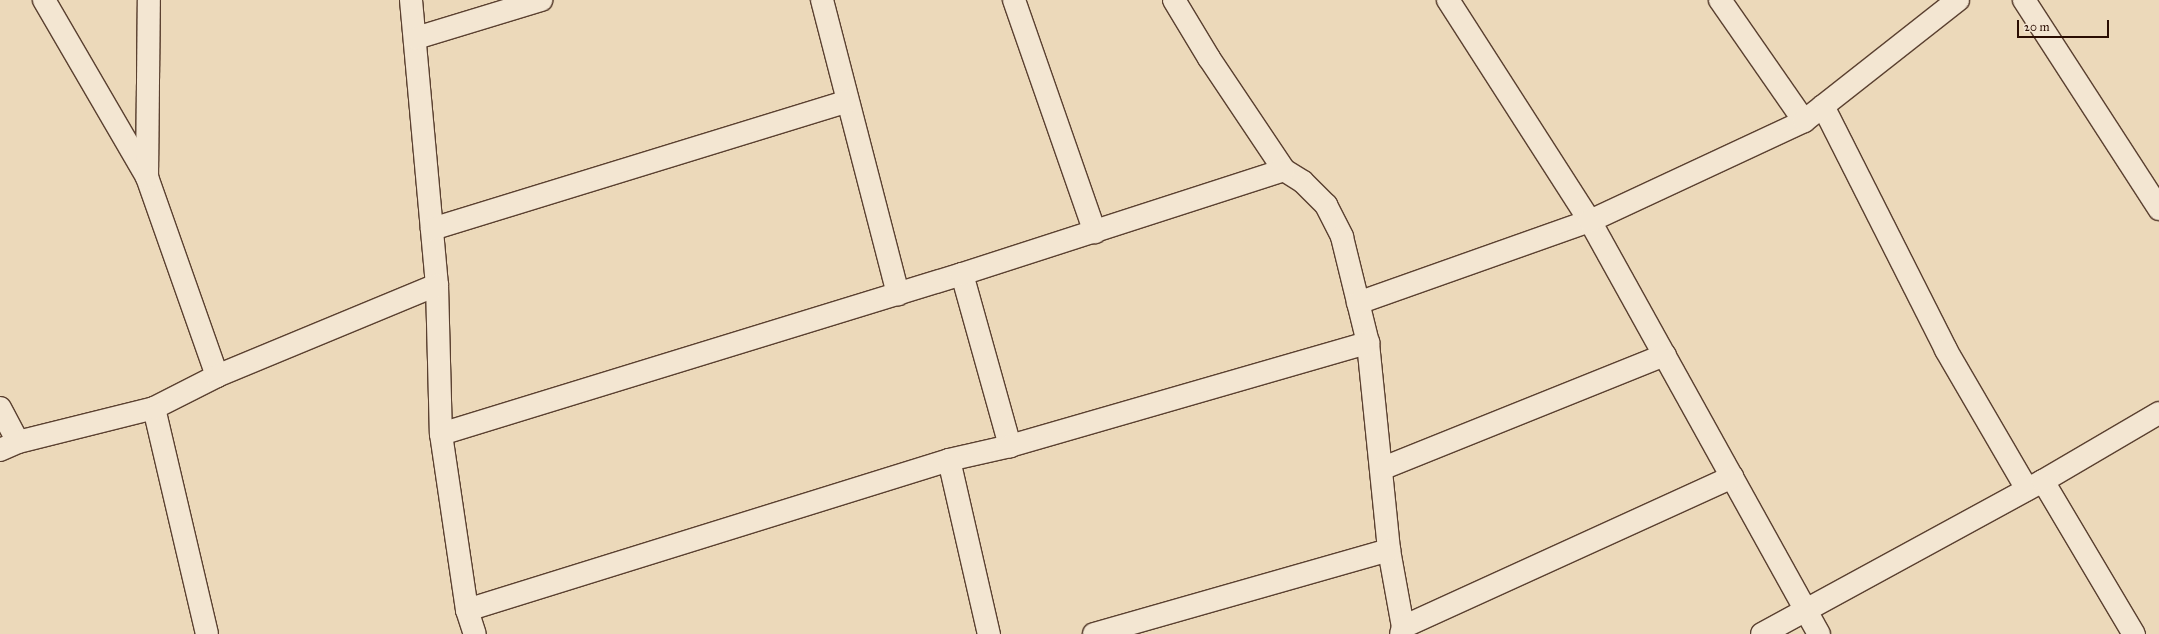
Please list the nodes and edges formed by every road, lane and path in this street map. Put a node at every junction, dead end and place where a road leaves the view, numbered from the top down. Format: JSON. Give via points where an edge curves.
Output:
{"nodes":[{"id":1,"x":44,"y":0,"type":"edge"},
{"id":2,"x":150,"y":0,"type":"edge"},
{"id":3,"x":411,"y":0,"type":"edge"},
{"id":4,"x":540,"y":0,"type":"edge"},
{"id":5,"x":822,"y":0,"type":"edge"},
{"id":6,"x":1014,"y":0,"type":"edge"},
{"id":7,"x":1174,"y":0,"type":"edge"},
{"id":8,"x":1448,"y":0,"type":"edge"},
{"id":9,"x":1720,"y":0,"type":"edge"},
{"id":10,"x":1958,"y":0,"type":"edge"},
{"id":11,"x":2024,"y":0,"type":"edge"},
{"id":12,"x":416,"y":38,"type":"junction"},
{"id":13,"x":848,"y":101,"type":"junction"},
{"id":14,"x":1823,"y":106,"type":"junction"},
{"id":15,"x":1804,"y":121,"type":"junction"},
{"id":16,"x":1284,"y":170,"type":"junction"},
{"id":17,"x":147,"y":176,"type":"junction"},
{"id":18,"x":2159,"y":209,"type":"edge"},
{"id":19,"x":1590,"y":221,"type":"junction"},
{"id":20,"x":432,"y":229,"type":"junction"},
{"id":21,"x":1095,"y":232,"type":"junction"},
{"id":22,"x":962,"y":274,"type":"junction"},
{"id":23,"x":437,"y":285,"type":"junction"},
{"id":24,"x":898,"y":294,"type":"junction"},
{"id":25,"x":1358,"y":303,"type":"junction"},
{"id":26,"x":1368,"y":343,"type":"junction"},
{"id":27,"x":1665,"y":355,"type":"junction"},
{"id":28,"x":217,"y":376,"type":"junction"},
{"id":29,"x":0,"y":408,"type":"edge"},
{"id":30,"x":154,"y":408,"type":"junction"},
{"id":31,"x":2159,"y":413,"type":"edge"},
{"id":32,"x":441,"y":434,"type":"junction"},
{"id":33,"x":9,"y":446,"type":"edge"},
{"id":34,"x":1010,"y":446,"type":"junction"},
{"id":35,"x":949,"y":460,"type":"junction"},
{"id":36,"x":1381,"y":469,"type":"junction"},
{"id":37,"x":1732,"y":477,"type":"junction"},
{"id":38,"x":2035,"y":485,"type":"junction"},
{"id":39,"x":1389,"y":550,"type":"junction"},
{"id":40,"x":467,"y":610,"type":"junction"},
{"id":41,"x":1805,"y":610,"type":"junction"},
{"id":42,"x":1402,"y":630,"type":"edge"},
{"id":43,"x":208,"y":634,"type":"edge"},
{"id":44,"x":475,"y":634,"type":"edge"},
{"id":45,"x":989,"y":634,"type":"edge"},
{"id":46,"x":1094,"y":634,"type":"edge"},
{"id":47,"x":1762,"y":634,"type":"edge"},
{"id":48,"x":1819,"y":634,"type":"edge"},
{"id":49,"x":2134,"y":634,"type":"edge"}],
"edges":[{"from":1,"to":17,"type":"street"},
{"from":2,"to":17,"type":"street"},
{"from":3,"to":12,"type":"street"},
{"from":4,"to":12,"type":"street"},
{"from":5,"to":13,"type":"street"},
{"from":6,"to":21,"type":"street"},
{"from":7,"to":16,"type":"street","via":[[1209,58]]},
{"from":8,"to":19,"type":"street"},
{"from":9,"to":15,"type":"street"},
{"from":10,"to":14,"type":"street"},
{"from":11,"to":18,"type":"street"},
{"from":12,"to":20,"type":"street"},
{"from":13,"to":20,"type":"street"},
{"from":13,"to":24,"type":"street"},
{"from":14,"to":15,"type":"street"},
{"from":14,"to":38,"type":"street","via":[[1946,350]]},
{"from":15,"to":19,"type":"street"},
{"from":16,"to":21,"type":"street"},
{"from":16,"to":25,"type":"street","via":[[1303,182],[1326,205],[1342,237]]},
{"from":17,"to":28,"type":"street"},
{"from":19,"to":25,"type":"street"},
{"from":19,"to":27,"type":"street"},
{"from":20,"to":23,"type":"street"},
{"from":21,"to":22,"type":"street"},
{"from":22,"to":24,"type":"street"},
{"from":22,"to":34,"type":"street"},
{"from":23,"to":28,"type":"street"},
{"from":23,"to":32,"type":"street"},
{"from":24,"to":32,"type":"street"},
{"from":25,"to":26,"type":"street"},
{"from":26,"to":34,"type":"street"},
{"from":26,"to":36,"type":"street"},
{"from":27,"to":36,"type":"street"},
{"from":27,"to":37,"type":"street"},
{"from":28,"to":30,"type":"street"},
{"from":29,"to":33,"type":"street"},
{"from":30,"to":33,"type":"street"},
{"from":30,"to":43,"type":"street"},
{"from":31,"to":38,"type":"street"},
{"from":32,"to":40,"type":"street"},
{"from":34,"to":35,"type":"street"},
{"from":35,"to":40,"type":"street"},
{"from":35,"to":45,"type":"street"},
{"from":36,"to":39,"type":"street"},
{"from":37,"to":41,"type":"street"},
{"from":37,"to":42,"type":"street"},
{"from":38,"to":41,"type":"street"},
{"from":38,"to":49,"type":"street"},
{"from":39,"to":42,"type":"street"},
{"from":39,"to":46,"type":"street"},
{"from":40,"to":44,"type":"street"},
{"from":41,"to":47,"type":"street"},
{"from":41,"to":48,"type":"street"}]}
